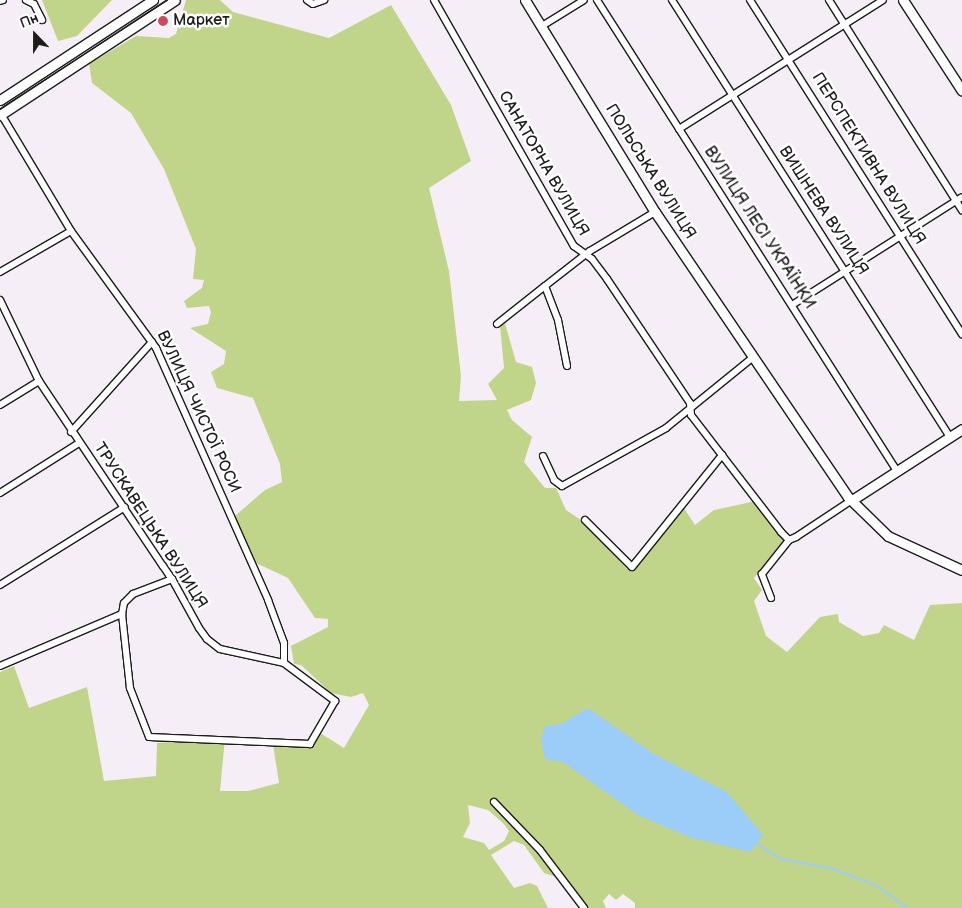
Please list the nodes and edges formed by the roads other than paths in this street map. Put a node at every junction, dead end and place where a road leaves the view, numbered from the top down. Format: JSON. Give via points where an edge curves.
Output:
{"nodes":[{"id":1,"x":26,"y":0,"type":"edge"},
{"id":2,"x":153,"y":0,"type":"edge"},
{"id":3,"x":175,"y":0,"type":"edge"},
{"id":4,"x":307,"y":0,"type":"edge"},
{"id":5,"x":324,"y":0,"type":"edge"},
{"id":6,"x":434,"y":0,"type":"edge"},
{"id":7,"x":525,"y":0,"type":"edge"},
{"id":8,"x":584,"y":0,"type":"edge"},
{"id":9,"x":597,"y":0,"type":"edge"},
{"id":10,"x":672,"y":0,"type":"edge"},
{"id":11,"x":750,"y":0,"type":"edge"},
{"id":12,"x":829,"y":0,"type":"edge"},
{"id":13,"x":883,"y":0,"type":"edge"},
{"id":14,"x":903,"y":0,"type":"edge"},
{"id":15,"x":42,"y":20,"type":"dead end"},
{"id":16,"x":844,"y":24,"type":"junction"},
{"id":17,"x":542,"y":26,"type":"junction"},
{"id":18,"x":788,"y":60,"type":"junction"},
{"id":19,"x":962,"y":91,"type":"edge"},
{"id":20,"x":732,"y":95,"type":"junction"},
{"id":21,"x":0,"y":100,"type":"edge"},
{"id":22,"x":1,"y":115,"type":"edge"},
{"id":23,"x":679,"y":130,"type":"junction"},
{"id":24,"x":959,"y":199,"type":"edge"},
{"id":25,"x":962,"y":210,"type":"edge"},
{"id":26,"x":655,"y":212,"type":"junction"},
{"id":27,"x":71,"y":231,"type":"junction"},
{"id":28,"x":901,"y":237,"type":"junction"},
{"id":29,"x":585,"y":256,"type":"junction"},
{"id":30,"x":0,"y":272,"type":"edge"},
{"id":31,"x":846,"y":272,"type":"junction"},
{"id":32,"x":545,"y":286,"type":"junction"},
{"id":33,"x":0,"y":300,"type":"edge"},
{"id":34,"x":792,"y":305,"type":"junction"},
{"id":35,"x":497,"y":324,"type":"dead end"},
{"id":36,"x":962,"y":334,"type":"edge"},
{"id":37,"x":152,"y":342,"type":"junction"},
{"id":38,"x":752,"y":358,"type":"junction"},
{"id":39,"x":567,"y":366,"type":"dead end"},
{"id":40,"x":39,"y":381,"type":"junction"},
{"id":41,"x":0,"y":405,"type":"edge"},
{"id":42,"x":688,"y":410,"type":"junction"},
{"id":43,"x":962,"y":429,"type":"edge"},
{"id":44,"x":71,"y":432,"type":"junction"},
{"id":45,"x":950,"y":437,"type":"junction"},
{"id":46,"x":79,"y":443,"type":"junction"},
{"id":47,"x":722,"y":455,"type":"junction"},
{"id":48,"x":543,"y":456,"type":"dead end"},
{"id":49,"x":896,"y":471,"type":"junction"},
{"id":50,"x":0,"y":492,"type":"edge"},
{"id":51,"x":852,"y":500,"type":"junction"},
{"id":52,"x":125,"y":507,"type":"junction"},
{"id":53,"x":585,"y":520,"type":"dead end"},
{"id":54,"x":788,"y":540,"type":"junction"},
{"id":55,"x":962,"y":570,"type":"edge"},
{"id":56,"x":172,"y":579,"type":"junction"},
{"id":57,"x":0,"y":585,"type":"edge"},
{"id":58,"x":771,"y":598,"type":"dead end"},
{"id":59,"x":122,"y":614,"type":"junction"},
{"id":60,"x":284,"y":663,"type":"junction"},
{"id":61,"x":0,"y":666,"type":"edge"},
{"id":62,"x":494,"y":802,"type":"dead end"},
{"id":63,"x":584,"y":908,"type":"edge"}],
"edges":[{"from":1,"to":15,"type":"street","via":[[34,4]]},
{"from":2,"to":21,"type":"street"},
{"from":3,"to":22,"type":"street"},
{"from":4,"to":5,"type":"street","via":[[313,4]]},
{"from":6,"to":29,"type":"street","name":"САНАТОРНА ВУЛИЦЯ","via":[[574,246]]},
{"from":7,"to":17,"type":"street","name":"ПОЛЬСЬКА ВУЛИЦЯ"},
{"from":8,"to":17,"type":"street"},
{"from":9,"to":23,"type":"street","name":"ВУЛИЦЯ ЛЕСІ УКРАЇНКИ"},
{"from":10,"to":20,"type":"street","name":"ВИШНЕВА ВУЛИЦЯ"},
{"from":11,"to":18,"type":"street","name":"ПЕРСПЕКТИВНА ВУЛИЦЯ"},
{"from":12,"to":16,"type":"street"},
{"from":13,"to":16,"type":"street"},
{"from":14,"to":19,"type":"street"},
{"from":16,"to":18,"type":"street"},
{"from":16,"to":24,"type":"street"},
{"from":17,"to":26,"type":"street","name":"ПОЛЬСЬКА ВУЛИЦЯ"},
{"from":18,"to":20,"type":"street"},
{"from":18,"to":28,"type":"street","name":"ПЕРСПЕКТИВНА ВУЛИЦЯ"},
{"from":20,"to":23,"type":"street"},
{"from":20,"to":31,"type":"street","name":"ВИШНЕВА ВУЛИЦЯ"},
{"from":22,"to":27,"type":"street","name":"ВУЛИЦЯ ЧИСТОЇ РОСИ"},
{"from":23,"to":34,"type":"street","name":"ВУЛИЦЯ ЛЕСІ УКРАЇНКИ"},
{"from":24,"to":25,"type":"street"},
{"from":24,"to":28,"type":"street"},
{"from":26,"to":29,"type":"street"},
{"from":26,"to":38,"type":"street","name":"ПОЛЬСЬКА ВУЛИЦЯ"},
{"from":27,"to":30,"type":"street"},
{"from":27,"to":37,"type":"street","name":"ВУЛИЦЯ ЧИСТОЇ РОСИ"},
{"from":28,"to":31,"type":"street"},
{"from":28,"to":36,"type":"street","name":"ПЕРСПЕКТИВНА ВУЛИЦЯ"},
{"from":29,"to":32,"type":"street"},
{"from":29,"to":42,"type":"street","name":"САНАТОРНА ВУЛИЦЯ","via":[[607,279],[690,402]]},
{"from":31,"to":34,"type":"street"},
{"from":31,"to":45,"type":"street","name":"ВИШНЕВА ВУЛИЦЯ"},
{"from":32,"to":35,"type":"street"},
{"from":32,"to":39,"type":"street","via":[[558,320]]},
{"from":33,"to":40,"type":"street","name":"ТРУСКАВЕЦЬКА ВУЛИЦЯ"},
{"from":34,"to":49,"type":"street","name":"ВУЛИЦЯ ЛЕСІ УКРАЇНКИ"},
{"from":37,"to":44,"type":"street"},
{"from":37,"to":60,"type":"street","name":"ВУЛИЦЯ ЧИСТОЇ РОСИ","via":[[268,600],[284,643]]},
{"from":38,"to":42,"type":"street"},
{"from":38,"to":51,"type":"street","name":"ПОЛЬСЬКА ВУЛИЦЯ"},
{"from":40,"to":41,"type":"street"},
{"from":40,"to":44,"type":"street","name":"ТРУСКАВЕЦЬКА ВУЛИЦЯ"},
{"from":42,"to":47,"type":"street","name":"САНАТОРНА ВУЛИЦЯ"},
{"from":42,"to":48,"type":"street","via":[[649,439],[562,486],[554,480]]},
{"from":43,"to":45,"type":"street"},
{"from":44,"to":46,"type":"street","name":"ТРУСКАВЕЦЬКА ВУЛИЦЯ"},
{"from":45,"to":49,"type":"street"},
{"from":46,"to":50,"type":"street"},
{"from":46,"to":52,"type":"street","name":"ТРУСКАВЕЦЬКА ВУЛИЦЯ"},
{"from":47,"to":53,"type":"street","via":[[632,567]]},
{"from":47,"to":54,"type":"street","name":"САНАТОРНА ВУЛИЦЯ"},
{"from":49,"to":51,"type":"street"},
{"from":51,"to":54,"type":"street"},
{"from":51,"to":55,"type":"street","name":"ПОЛЬСЬКА ВУЛИЦЯ","via":[[888,536]]},
{"from":52,"to":56,"type":"street","name":"ТРУСКАВЕЦЬКА ВУЛИЦЯ"},
{"from":52,"to":57,"type":"street"},
{"from":54,"to":58,"type":"street","via":[[762,574]]},
{"from":56,"to":59,"type":"street","via":[[133,594],[124,603]]},
{"from":56,"to":60,"type":"street","name":"ТРУСКАВЕЦЬКА ВУЛИЦЯ","via":[[207,639],[220,649]]},
{"from":59,"to":60,"type":"street","name":"ТРУСКАВЕЦЬКА ВУЛИЦЯ","via":[[130,688],[149,737],[310,744],[335,701]]},
{"from":59,"to":61,"type":"street"},
{"from":62,"to":63,"type":"street","via":[[540,850]]}]}
